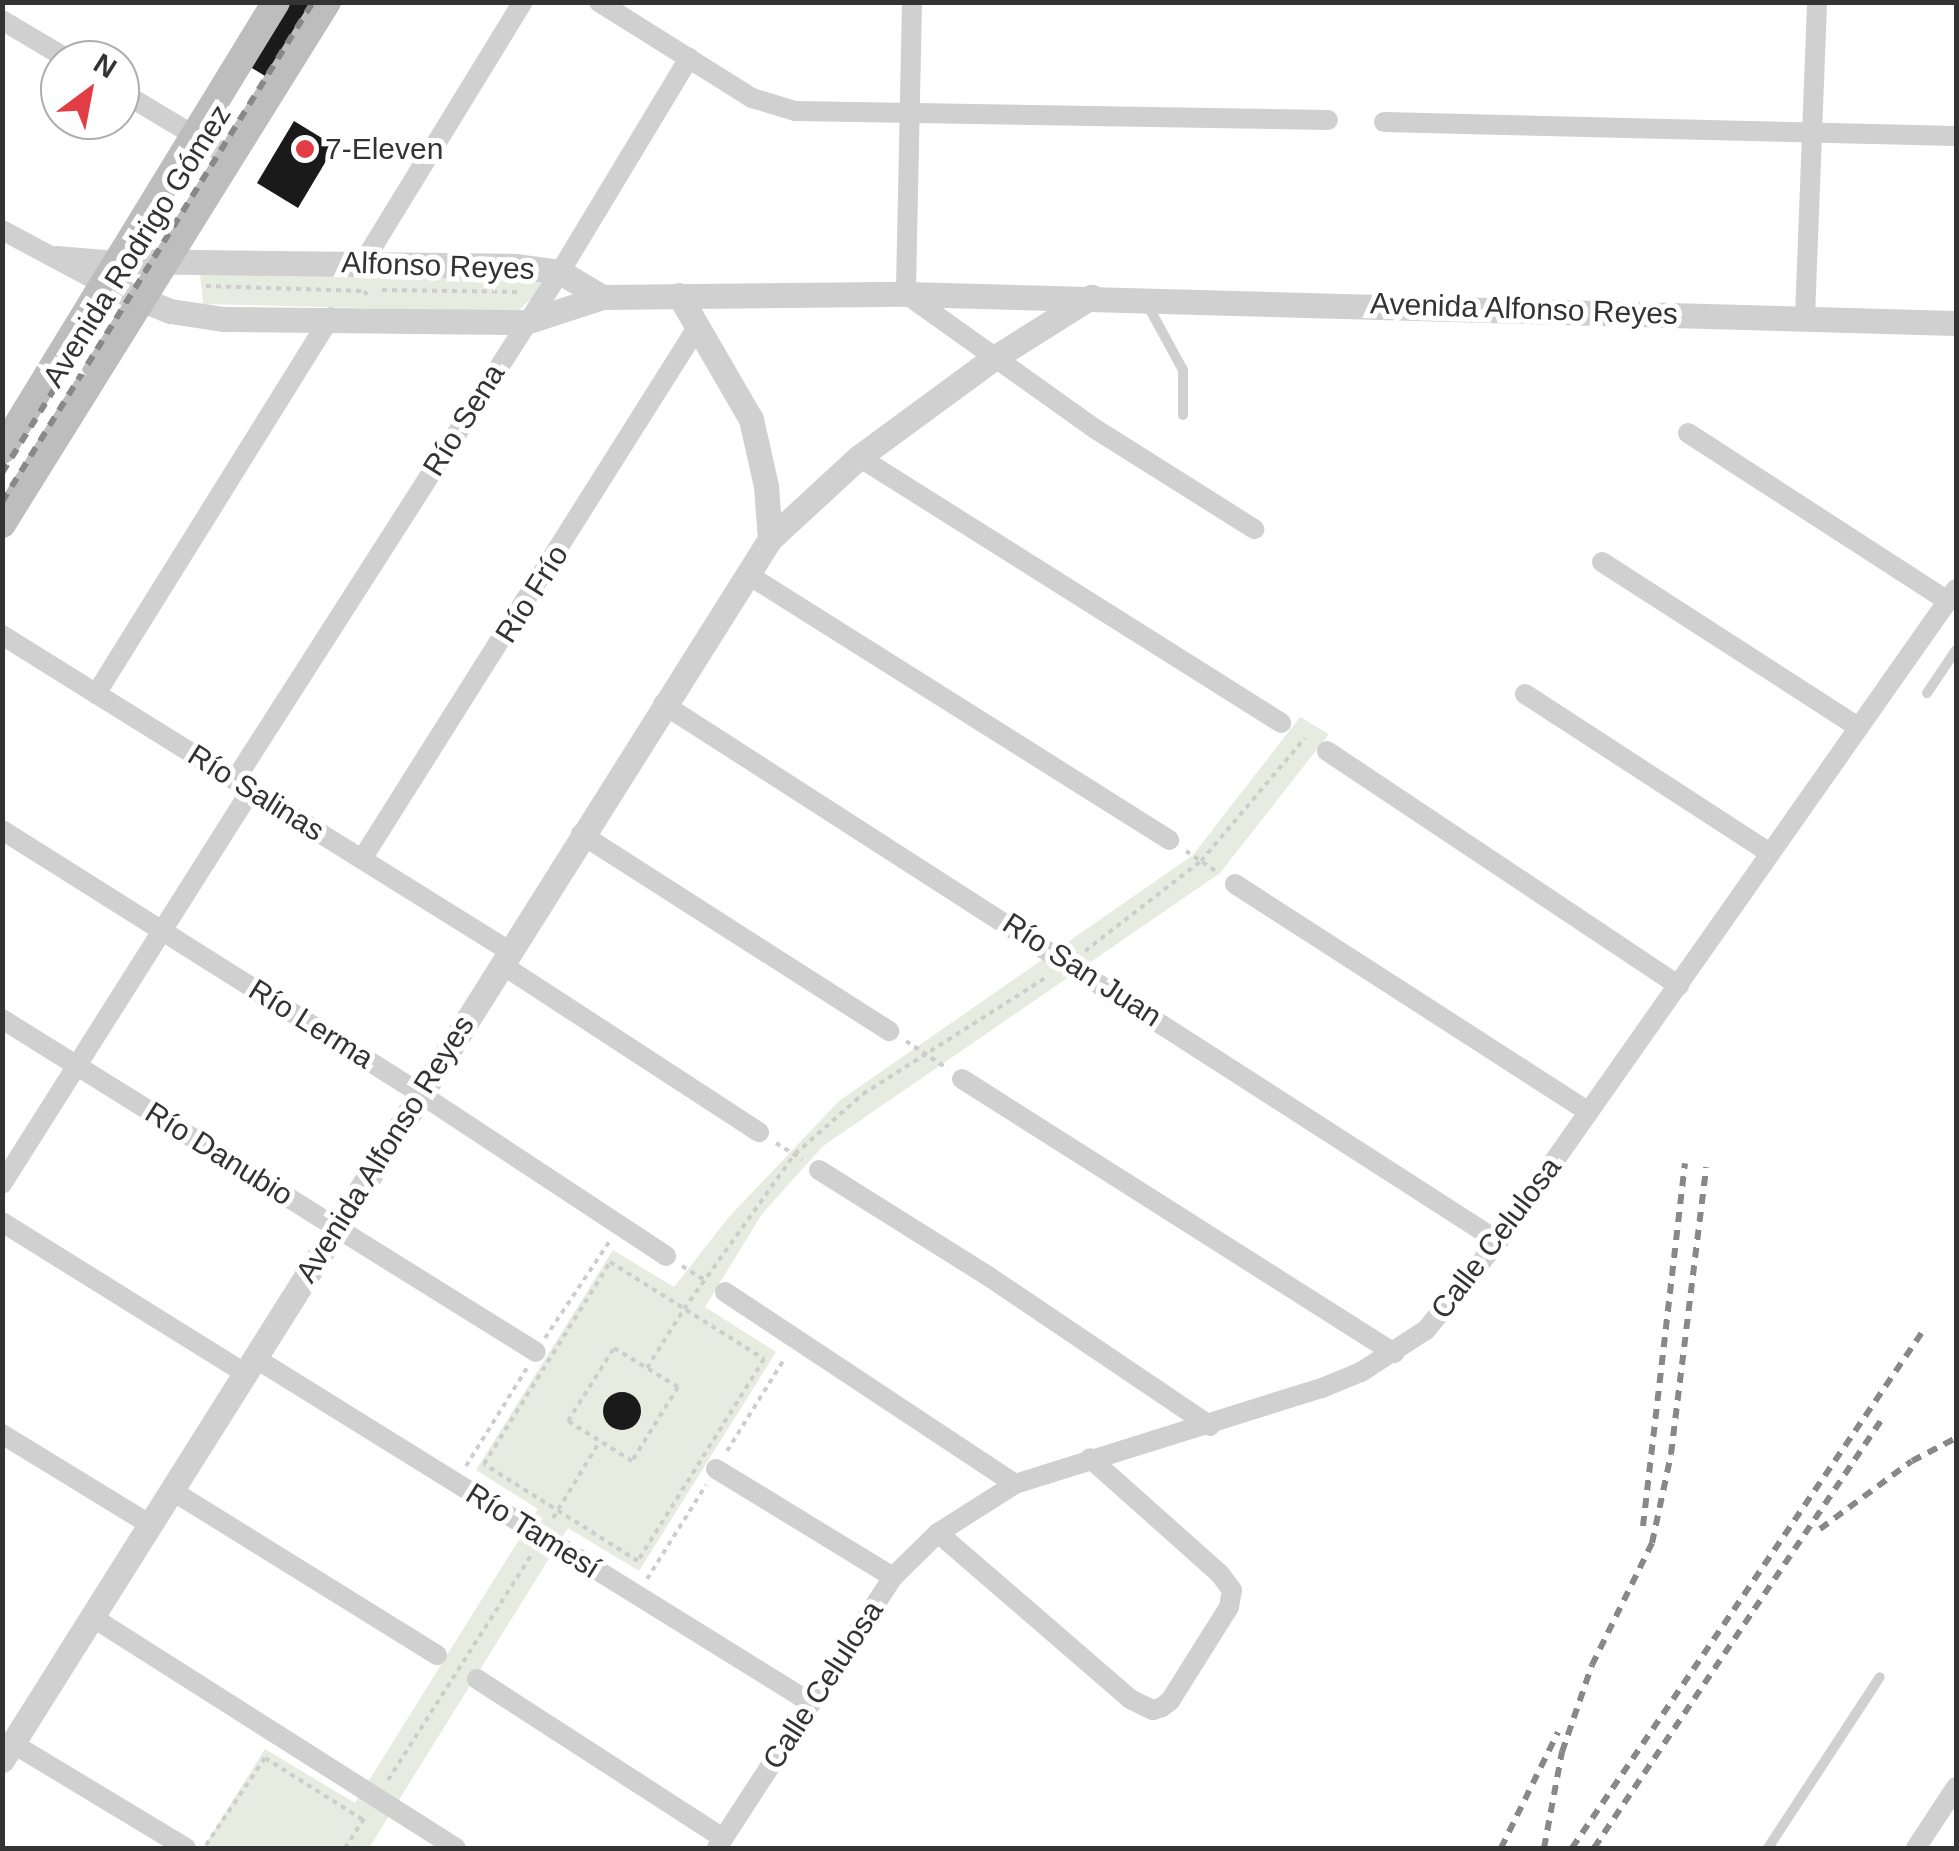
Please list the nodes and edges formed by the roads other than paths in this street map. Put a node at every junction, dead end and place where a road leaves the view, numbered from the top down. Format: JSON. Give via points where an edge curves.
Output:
{"nodes":[{"id":1,"x":326,"y":2,"type":"edge"},
{"id":2,"x":523,"y":2,"type":"edge"},
{"id":3,"x":600,"y":2,"type":"edge"},
{"id":4,"x":912,"y":2,"type":"edge"},
{"id":5,"x":1817,"y":2,"type":"edge"},
{"id":6,"x":274,"y":3,"type":"edge"},
{"id":7,"x":2,"y":20,"type":"edge"},
{"id":8,"x":40,"y":43,"type":"edge"},
{"id":9,"x":689,"y":58,"type":"junction"},
{"id":10,"x":140,"y":102,"type":"edge"},
{"id":11,"x":911,"y":115,"type":"junction"},
{"id":12,"x":1328,"y":120,"type":"dead end"},
{"id":13,"x":1384,"y":122,"type":"dead end"},
{"id":14,"x":1815,"y":132,"type":"junction"},
{"id":15,"x":194,"y":135,"type":"junction"},
{"id":16,"x":1956,"y":136,"type":"edge"},
{"id":17,"x":230,"y":157,"type":"junction"},
{"id":18,"x":2,"y":230,"type":"edge"},
{"id":19,"x":166,"y":261,"type":"junction"},
{"id":20,"x":110,"y":272,"type":"junction"},
{"id":21,"x":364,"y":272,"type":"junction"},
{"id":22,"x":553,"y":282,"type":"junction"},
{"id":23,"x":906,"y":294,"type":"junction"},
{"id":24,"x":679,"y":295,"type":"junction"},
{"id":25,"x":602,"y":297,"type":"junction"},
{"id":26,"x":1092,"y":297,"type":"junction"},
{"id":27,"x":1144,"y":298,"type":"junction"},
{"id":28,"x":142,"y":301,"type":"junction"},
{"id":29,"x":323,"y":317,"type":"junction"},
{"id":30,"x":1805,"y":317,"type":"junction"},
{"id":31,"x":526,"y":322,"type":"junction"},
{"id":32,"x":1956,"y":323,"type":"edge"},
{"id":33,"x":698,"y":326,"type":"junction"},
{"id":34,"x":994,"y":358,"type":"junction"},
{"id":35,"x":1183,"y":414,"type":"dead end"},
{"id":36,"x":1688,"y":433,"type":"dead end"},
{"id":37,"x":4,"y":442,"type":"edge"},
{"id":38,"x":859,"y":458,"type":"junction"},
{"id":39,"x":42,"y":460,"type":"junction"},
{"id":40,"x":2,"y":524,"type":"edge"},
{"id":41,"x":1254,"y":529,"type":"dead end"},
{"id":42,"x":770,"y":539,"type":"junction"},
{"id":43,"x":1602,"y":562,"type":"dead end"},
{"id":44,"x":747,"y":574,"type":"junction"},
{"id":45,"x":1952,"y":595,"type":"edge"},
{"id":46,"x":2,"y":635,"type":"edge"},
{"id":47,"x":1956,"y":650,"type":"edge"},
{"id":48,"x":96,"y":694,"type":"junction"},
{"id":49,"x":1525,"y":694,"type":"dead end"},
{"id":50,"x":1927,"y":694,"type":"dead end"},
{"id":51,"x":663,"y":704,"type":"junction"},
{"id":52,"x":1281,"y":722,"type":"road end"},
{"id":53,"x":1858,"y":726,"type":"junction"},
{"id":54,"x":1327,"y":751,"type":"road end"},
{"id":55,"x":243,"y":786,"type":"junction"},
{"id":56,"x":2,"y":830,"type":"edge"},
{"id":57,"x":582,"y":834,"type":"junction"},
{"id":58,"x":1169,"y":840,"type":"road end"},
{"id":59,"x":1770,"y":853,"type":"junction"},
{"id":60,"x":362,"y":859,"type":"junction"},
{"id":61,"x":1235,"y":884,"type":"road end"},
{"id":62,"x":160,"y":928,"type":"junction"},
{"id":63,"x":505,"y":958,"type":"junction"},
{"id":64,"x":1679,"y":986,"type":"junction"},
{"id":65,"x":2,"y":1019,"type":"edge"},
{"id":66,"x":889,"y":1030,"type":"road end"},
{"id":67,"x":75,"y":1064,"type":"junction"},
{"id":68,"x":962,"y":1079,"type":"road end"},
{"id":69,"x":419,"y":1093,"type":"junction"},
{"id":70,"x":1589,"y":1112,"type":"junction"},
{"id":71,"x":759,"y":1132,"type":"road end"},
{"id":72,"x":819,"y":1170,"type":"road end"},
{"id":73,"x":2,"y":1184,"type":"edge"},
{"id":74,"x":2,"y":1222,"type":"edge"},
{"id":75,"x":336,"y":1228,"type":"junction"},
{"id":76,"x":1498,"y":1241,"type":"junction"},
{"id":77,"x":666,"y":1256,"type":"road end"},
{"id":78,"x":725,"y":1292,"type":"road end"},
{"id":79,"x":536,"y":1352,"type":"dead end"},
{"id":80,"x":1394,"y":1353,"type":"junction"},
{"id":81,"x":250,"y":1365,"type":"junction"},
{"id":82,"x":1210,"y":1426,"type":"junction"},
{"id":83,"x":2,"y":1434,"type":"edge"},
{"id":84,"x":1090,"y":1458,"type":"junction"},
{"id":85,"x":716,"y":1469,"type":"dead end"},
{"id":86,"x":1015,"y":1484,"type":"junction"},
{"id":87,"x":171,"y":1490,"type":"junction"},
{"id":88,"x":150,"y":1524,"type":"junction"},
{"id":89,"x":938,"y":1533,"type":"junction"},
{"id":90,"x":893,"y":1577,"type":"junction"},
{"id":91,"x":92,"y":1617,"type":"junction"},
{"id":92,"x":437,"y":1655,"type":"road end"},
{"id":93,"x":1880,"y":1677,"type":"dead end"},
{"id":94,"x":478,"y":1679,"type":"road end"},
{"id":95,"x":811,"y":1704,"type":"junction"},
{"id":96,"x":8,"y":1752,"type":"edge"},
{"id":97,"x":1956,"y":1787,"type":"edge"},
{"id":98,"x":720,"y":1843,"type":"edge"},
{"id":99,"x":186,"y":1848,"type":"edge"},
{"id":100,"x":456,"y":1848,"type":"edge"},
{"id":101,"x":1768,"y":1848,"type":"edge"},
{"id":102,"x":1916,"y":1848,"type":"edge"}],
"edges":[{"from":1,"to":17,"type":"main road","name":"Avenida Rodrigo Gómez"},
{"from":2,"to":21,"type":"street"},
{"from":3,"to":9,"type":"street"},
{"from":4,"to":11,"type":"street"},
{"from":5,"to":14,"type":"street"},
{"from":6,"to":15,"type":"main road","name":"Avenida Rodrigo Gómez"},
{"from":7,"to":8,"type":"street"},
{"from":9,"to":11,"type":"street","via":[[773,107]]},
{"from":9,"to":22,"type":"street","name":"Río Sena"},
{"from":10,"to":15,"type":"street"},
{"from":11,"to":12,"type":"street"},
{"from":11,"to":23,"type":"street"},
{"from":13,"to":14,"type":"street"},
{"from":14,"to":16,"type":"street"},
{"from":14,"to":30,"type":"street"},
{"from":15,"to":17,"type":"street"},
{"from":15,"to":20,"type":"main road","name":"Avenida Rodrigo Gómez"},
{"from":17,"to":19,"type":"main road","name":"Avenida Rodrigo Gómez"},
{"from":18,"to":20,"type":"street","via":[[45,255]]},
{"from":19,"to":20,"type":"street","name":"Alfonso Reyes"},
{"from":19,"to":21,"type":"street","name":"Alfonso Reyes"},
{"from":19,"to":28,"type":"main road","name":"Avenida Rodrigo Gómez"},
{"from":20,"to":28,"type":"street","name":"Alfonso Reyes"},
{"from":20,"to":37,"type":"main road","name":"Avenida Rodrigo Gómez"},
{"from":21,"to":22,"type":"street","name":"Alfonso Reyes","via":[[515,266]]},
{"from":22,"to":25,"type":"street","name":"Alfonso Reyes"},
{"from":22,"to":31,"type":"street","name":"Río Sena"},
{"from":23,"to":24,"type":"street","name":"Avenida Alfonso Reyes"},
{"from":23,"to":26,"type":"street","name":"Avenida Alfonso Reyes"},
{"from":23,"to":34,"type":"street"},
{"from":24,"to":25,"type":"street","name":"Avenida Alfonso Reyes"},
{"from":24,"to":33,"type":"street"},
{"from":25,"to":31,"type":"street","name":"Alfonso Reyes"},
{"from":26,"to":27,"type":"street","name":"Avenida Alfonso Reyes"},
{"from":26,"to":34,"type":"street","name":"Avenida Alfonso Reyes"},
{"from":27,"to":30,"type":"street","name":"Avenida Alfonso Reyes"},
{"from":27,"to":35,"type":"lane","via":[[1183,370]]},
{"from":28,"to":29,"type":"street","name":"Alfonso Reyes","via":[[224,319]]},
{"from":28,"to":39,"type":"main road","name":"Avenida Rodrigo Gómez"},
{"from":29,"to":31,"type":"street","name":"Alfonso Reyes"},
{"from":29,"to":48,"type":"street"},
{"from":30,"to":32,"type":"street","name":"Avenida Alfonso Reyes"},
{"from":31,"to":55,"type":"street","name":"Río Sena"},
{"from":33,"to":42,"type":"street","via":[[752,419]]},
{"from":33,"to":60,"type":"street","name":"Río Frío"},
{"from":34,"to":38,"type":"street","name":"Avenida Alfonso Reyes"},
{"from":34,"to":41,"type":"street"},
{"from":36,"to":45,"type":"street"},
{"from":37,"to":39,"type":"street"},
{"from":38,"to":42,"type":"street","name":"Avenida Alfonso Reyes"},
{"from":38,"to":52,"type":"street"},
{"from":39,"to":40,"type":"main road","name":"Avenida Rodrigo Gómez"},
{"from":42,"to":44,"type":"street","name":"Avenida Alfonso Reyes"},
{"from":43,"to":53,"type":"street"},
{"from":44,"to":51,"type":"street","name":"Avenida Alfonso Reyes"},
{"from":44,"to":58,"type":"street"},
{"from":45,"to":53,"type":"street","name":"Calle Celulosa"},
{"from":46,"to":48,"type":"street","name":"Río Salinas"},
{"from":47,"to":50,"type":"lane"},
{"from":48,"to":55,"type":"street","name":"Río Salinas"},
{"from":49,"to":59,"type":"street"},
{"from":51,"to":57,"type":"street","name":"Avenida Alfonso Reyes"},
{"from":51,"to":76,"type":"street","name":"Río San Juan"},
{"from":53,"to":59,"type":"street","name":"Calle Celulosa"},
{"from":54,"to":64,"type":"street"},
{"from":55,"to":60,"type":"street","name":"Río Salinas"},
{"from":55,"to":62,"type":"street","name":"Río Sena"},
{"from":56,"to":62,"type":"street","name":"Río Lerma"},
{"from":57,"to":63,"type":"street","name":"Avenida Alfonso Reyes"},
{"from":57,"to":66,"type":"street"},
{"from":59,"to":64,"type":"street","name":"Calle Celulosa"},
{"from":60,"to":63,"type":"street","name":"Río Salinas"},
{"from":61,"to":70,"type":"street"},
{"from":62,"to":67,"type":"street","name":"Río Sena"},
{"from":62,"to":69,"type":"street","name":"Río Lerma"},
{"from":63,"to":69,"type":"street","name":"Avenida Alfonso Reyes"},
{"from":63,"to":71,"type":"street","name":"Río Salinas"},
{"from":64,"to":70,"type":"street","name":"Calle Celulosa"},
{"from":65,"to":67,"type":"street","name":"Río Danubio"},
{"from":67,"to":73,"type":"street","name":"Río Sena"},
{"from":67,"to":75,"type":"street","name":"Río Danubio"},
{"from":68,"to":80,"type":"street"},
{"from":69,"to":75,"type":"street","name":"Avenida Alfonso Reyes"},
{"from":69,"to":77,"type":"street","name":"Río Lerma"},
{"from":70,"to":76,"type":"street","name":"Calle Celulosa"},
{"from":72,"to":82,"type":"street"},
{"from":74,"to":81,"type":"street","name":"Río Tamesí"},
{"from":75,"to":79,"type":"street","name":"Río Danubio"},
{"from":75,"to":81,"type":"street","name":"Avenida Alfonso Reyes"},
{"from":76,"to":80,"type":"street","name":"Calle Celulosa","via":[[1445,1310]]},
{"from":78,"to":86,"type":"street"},
{"from":80,"to":82,"type":"street","name":"Calle Celulosa","via":[[1322,1388]]},
{"from":81,"to":87,"type":"street","name":"Avenida Alfonso Reyes"},
{"from":81,"to":95,"type":"street","name":"Río Tamesí"},
{"from":82,"to":84,"type":"street","name":"Calle Celulosa"},
{"from":83,"to":88,"type":"street"},
{"from":84,"to":86,"type":"street","name":"Calle Celulosa"},
{"from":84,"to":89,"type":"street","via":[[1232,1590],[1230,1607],[1170,1701],[1153,1710],[1130,1698]]},
{"from":85,"to":90,"type":"street"},
{"from":86,"to":89,"type":"street","name":"Calle Celulosa"},
{"from":87,"to":88,"type":"street","name":"Avenida Alfonso Reyes"},
{"from":87,"to":92,"type":"street"},
{"from":88,"to":91,"type":"street","name":"Avenida Alfonso Reyes"},
{"from":89,"to":90,"type":"street","name":"Calle Celulosa"},
{"from":90,"to":95,"type":"street","name":"Calle Celulosa"},
{"from":91,"to":96,"type":"street","name":"Avenida Alfonso Reyes"},
{"from":91,"to":100,"type":"street"},
{"from":93,"to":101,"type":"lane"},
{"from":94,"to":98,"type":"street"},
{"from":95,"to":98,"type":"street","name":"Calle Celulosa"},
{"from":96,"to":99,"type":"street"},
{"from":97,"to":102,"type":"street"}]}
